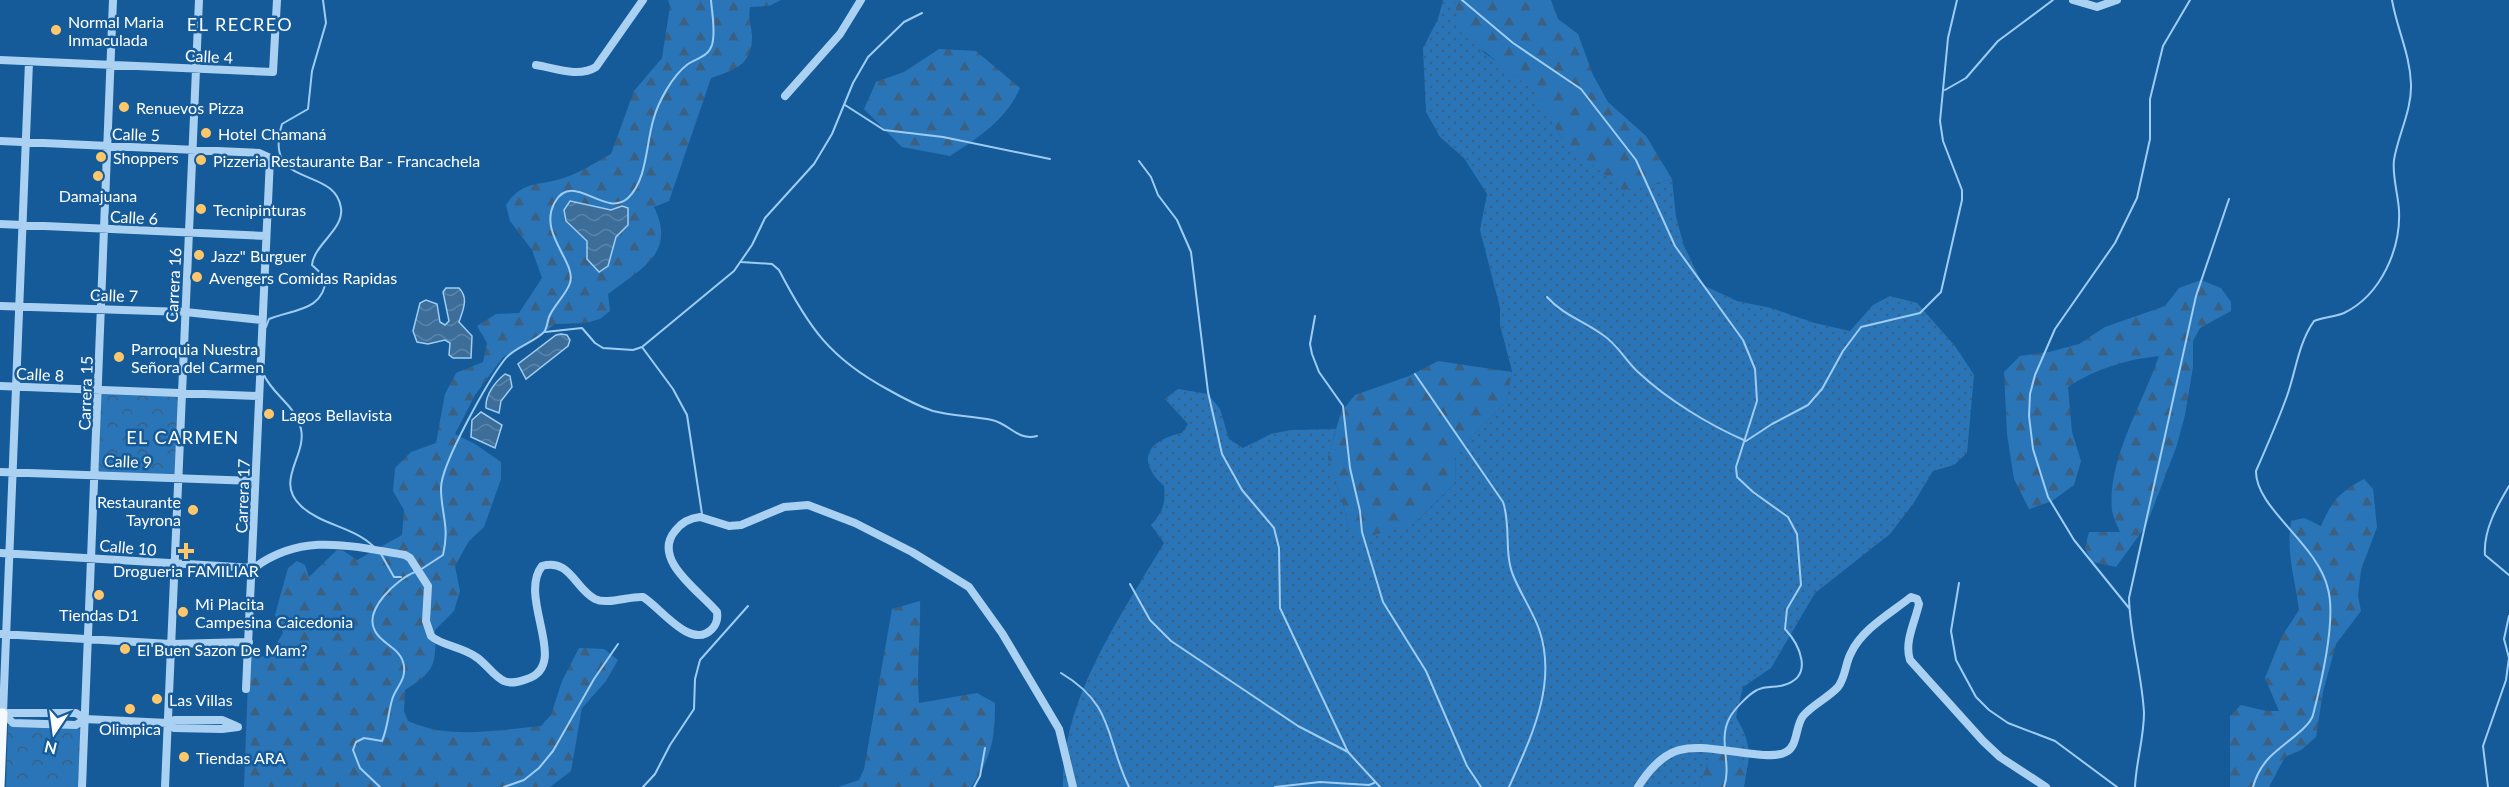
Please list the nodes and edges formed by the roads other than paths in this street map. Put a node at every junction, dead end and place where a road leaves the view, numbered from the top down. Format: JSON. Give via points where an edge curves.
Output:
{"nodes":[{"id":1,"x":113,"y":0,"type":"edge"},
{"id":2,"x":199,"y":0,"type":"edge"},
{"id":3,"x":277,"y":0,"type":"edge"},
{"id":4,"x":643,"y":0,"type":"edge"},
{"id":5,"x":861,"y":0,"type":"edge"},
{"id":6,"x":2073,"y":0,"type":"edge"},
{"id":7,"x":2117,"y":0,"type":"edge"},
{"id":8,"x":0,"y":60,"type":"edge"},
{"id":9,"x":29,"y":62,"type":"junction"},
{"id":10,"x":111,"y":65,"type":"junction"},
{"id":11,"x":536,"y":65,"type":"dead end"},
{"id":12,"x":195,"y":69,"type":"junction"},
{"id":13,"x":785,"y":96,"type":"dead end"},
{"id":14,"x":0,"y":141,"type":"edge"},
{"id":15,"x":25,"y":142,"type":"junction"},
{"id":16,"x":108,"y":147,"type":"junction"},
{"id":17,"x":191,"y":149,"type":"junction"},
{"id":18,"x":270,"y":158,"type":"joint"},
{"id":19,"x":0,"y":225,"type":"edge"},
{"id":20,"x":22,"y":226,"type":"junction"},
{"id":21,"x":104,"y":229,"type":"junction"},
{"id":22,"x":189,"y":233,"type":"junction"},
{"id":23,"x":266,"y":237,"type":"junction"},
{"id":24,"x":0,"y":306,"type":"edge"},
{"id":25,"x":20,"y":306,"type":"junction"},
{"id":26,"x":101,"y":308,"type":"junction"},
{"id":27,"x":185,"y":312,"type":"junction"},
{"id":28,"x":262,"y":320,"type":"junction"},
{"id":29,"x":0,"y":386,"type":"edge"},
{"id":30,"x":16,"y":386,"type":"junction"},
{"id":31,"x":98,"y":391,"type":"junction"},
{"id":32,"x":182,"y":394,"type":"junction"},
{"id":33,"x":259,"y":396,"type":"junction"},
{"id":34,"x":0,"y":472,"type":"edge"},
{"id":35,"x":14,"y":473,"type":"junction"},
{"id":36,"x":95,"y":474,"type":"junction"},
{"id":37,"x":179,"y":477,"type":"junction"},
{"id":38,"x":255,"y":481,"type":"junction"},
{"id":39,"x":0,"y":553,"type":"edge"},
{"id":40,"x":9,"y":553,"type":"junction"},
{"id":41,"x":93,"y":557,"type":"junction"},
{"id":42,"x":175,"y":564,"type":"junction"},
{"id":43,"x":254,"y":568,"type":"junction"},
{"id":44,"x":3,"y":634,"type":"edge"},
{"id":45,"x":86,"y":637,"type":"junction"},
{"id":46,"x":249,"y":642,"type":"junction"},
{"id":47,"x":171,"y":644,"type":"junction"},
{"id":48,"x":246,"y":689,"type":"dead end"},
{"id":49,"x":1,"y":713,"type":"edge"},
{"id":50,"x":85,"y":719,"type":"junction"},
{"id":51,"x":168,"y":723,"type":"junction"},
{"id":52,"x":0,"y":786,"type":"edge"},
{"id":53,"x":82,"y":787,"type":"edge"},
{"id":54,"x":165,"y":787,"type":"edge"},
{"id":55,"x":1072,"y":787,"type":"edge"},
{"id":56,"x":1638,"y":787,"type":"edge"},
{"id":57,"x":2046,"y":787,"type":"edge"}],
"edges":[{"from":1,"to":10,"type":"street","name":"Carrera 15"},
{"from":2,"to":12,"type":"street","name":"Carrera 16"},
{"from":3,"to":12,"type":"street","name":"Calle 4","via":[[273,72]]},
{"from":4,"to":11,"type":"street","via":[[596,67],[576,72]]},
{"from":5,"to":13,"type":"street","via":[[840,34]]},
{"from":6,"to":7,"type":"street","via":[[2097,7]]},
{"from":8,"to":9,"type":"street","name":"Calle 4"},
{"from":9,"to":10,"type":"street","name":"Calle 4"},
{"from":9,"to":15,"type":"street"},
{"from":10,"to":12,"type":"street","name":"Calle 4"},
{"from":10,"to":16,"type":"street","name":"Carrera 15"},
{"from":12,"to":17,"type":"street","name":"Carrera 16"},
{"from":14,"to":15,"type":"street","name":"Calle 5"},
{"from":15,"to":16,"type":"street","name":"Calle 5"},
{"from":15,"to":20,"type":"street"},
{"from":16,"to":17,"type":"street","name":"Calle 5"},
{"from":16,"to":21,"type":"street","name":"Carrera 15"},
{"from":17,"to":18,"type":"street","name":"Calle 5","via":[[259,153]]},
{"from":17,"to":22,"type":"street","name":"Carrera 16"},
{"from":18,"to":23,"type":"street","name":"Carrera 17"},
{"from":19,"to":20,"type":"street","name":"Calle 6"},
{"from":20,"to":21,"type":"street","name":"Calle 6"},
{"from":20,"to":25,"type":"street"},
{"from":21,"to":22,"type":"street","name":"Calle 6"},
{"from":21,"to":26,"type":"street","name":"Carrera 15"},
{"from":22,"to":23,"type":"street","name":"Calle 6"},
{"from":22,"to":27,"type":"street","name":"Carrera 16"},
{"from":23,"to":28,"type":"street","name":"Carrera 17"},
{"from":24,"to":25,"type":"street","name":"Calle 7"},
{"from":25,"to":26,"type":"street","name":"Calle 7"},
{"from":25,"to":30,"type":"street"},
{"from":26,"to":27,"type":"street","name":"Calle 7"},
{"from":26,"to":31,"type":"street","name":"Carrera 15"},
{"from":27,"to":28,"type":"street","name":"Calle 7"},
{"from":27,"to":32,"type":"street","name":"Carrera 16"},
{"from":28,"to":33,"type":"street","name":"Carrera 17"},
{"from":29,"to":30,"type":"street","name":"Calle 8"},
{"from":30,"to":31,"type":"street","name":"Calle 8"},
{"from":30,"to":35,"type":"street"},
{"from":31,"to":32,"type":"street","name":"Calle 8"},
{"from":31,"to":36,"type":"street","name":"Carrera 15"},
{"from":32,"to":33,"type":"street","name":"Calle 8"},
{"from":32,"to":37,"type":"street","name":"Carrera 16"},
{"from":33,"to":38,"type":"street","name":"Carrera 17"},
{"from":34,"to":35,"type":"street","name":"Calle 9"},
{"from":35,"to":36,"type":"street","name":"Calle 9"},
{"from":35,"to":40,"type":"street"},
{"from":36,"to":37,"type":"street","name":"Calle 9"},
{"from":36,"to":41,"type":"street","name":"Carrera 15"},
{"from":37,"to":38,"type":"street","name":"Calle 9"},
{"from":37,"to":42,"type":"street","name":"Carrera 16"},
{"from":38,"to":43,"type":"street","name":"Carrera 17"},
{"from":39,"to":40,"type":"street","name":"Calle 10"},
{"from":40,"to":41,"type":"street","name":"Calle 10"},
{"from":40,"to":44,"type":"street"},
{"from":41,"to":42,"type":"street","name":"Calle 10"},
{"from":41,"to":45,"type":"street","name":"Carrera 15"},
{"from":42,"to":43,"type":"street","name":"Calle 10"},
{"from":42,"to":47,"type":"street","name":"Carrera 16"},
{"from":43,"to":46,"type":"street","name":"Carrera 17"},
{"from":43,"to":55,"type":"street","via":[[295,546],[338,544],[405,555],[428,586],[426,621],[431,636],[467,650],[504,681],[516,683],[531,678],[544,662],[546,649],[534,591],[534,581],[542,567],[550,564],[566,570],[594,598],[603,601],[643,597],[677,626],[698,636],[714,627],[717,612],[673,564],[671,536],[700,517],[729,526],[741,525],[784,507],[808,505],[884,537],[969,587],[1002,633],[1059,729]]},
{"from":44,"to":45,"type":"street"},
{"from":44,"to":49,"type":"street"},
{"from":45,"to":47,"type":"street"},
{"from":45,"to":50,"type":"street","name":"Carrera 15"},
{"from":46,"to":47,"type":"street"},
{"from":46,"to":48,"type":"street","name":"Carrera 17"},
{"from":47,"to":51,"type":"street","name":"Carrera 16"},
{"from":49,"to":50,"type":"street","via":[[76,713]]},
{"from":49,"to":52,"type":"main road"},
{"from":50,"to":51,"type":"street"},
{"from":50,"to":53,"type":"street","name":"Carrera 15"},
{"from":51,"to":51,"type":"street","via":[[174,728],[238,727],[222,720]]},
{"from":51,"to":54,"type":"street","name":"Carrera 16"},
{"from":56,"to":57,"type":"street","via":[[1657,761],[1684,748],[1762,755],[1786,752],[1793,745],[1796,727],[1804,715],[1839,685],[1850,654],[1859,642],[1911,597],[1919,604],[1908,642],[1910,660],[2000,757]]}]}
